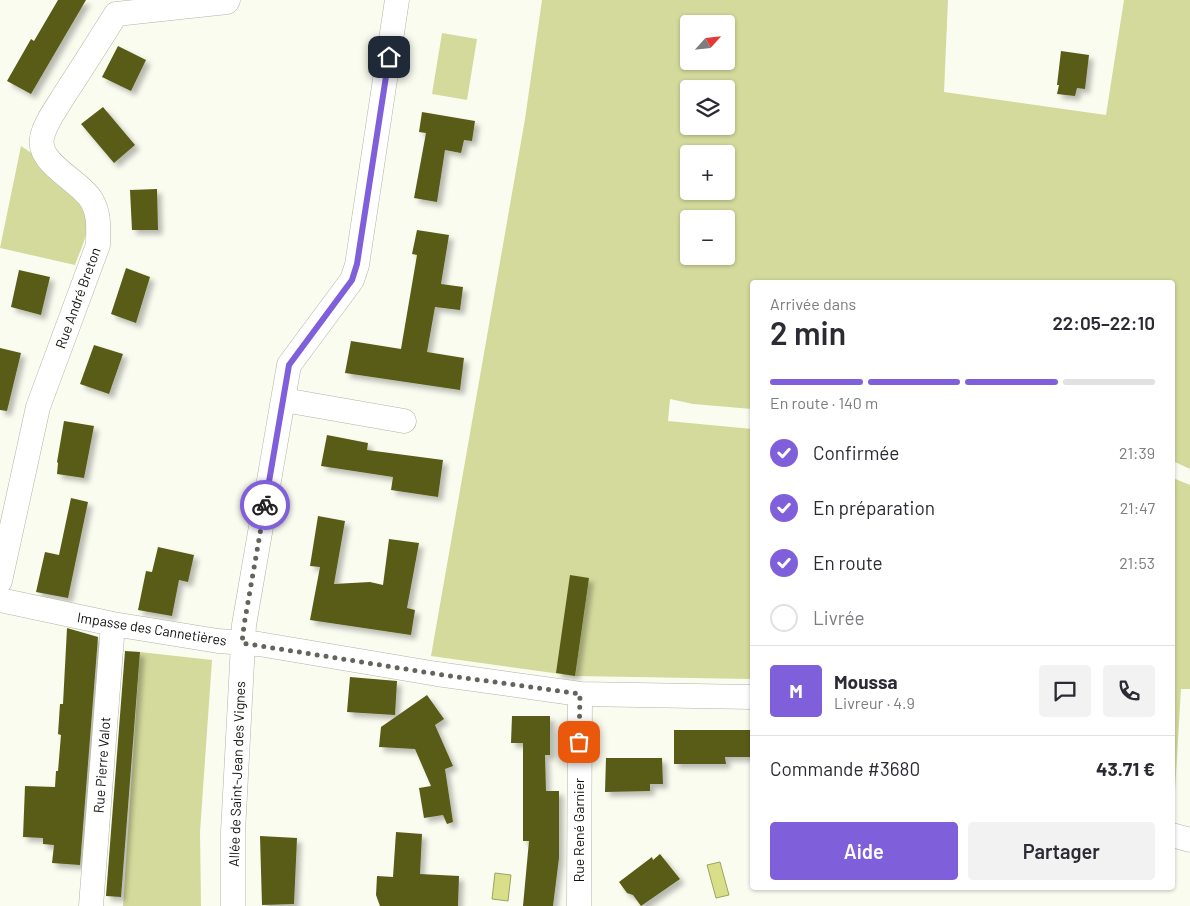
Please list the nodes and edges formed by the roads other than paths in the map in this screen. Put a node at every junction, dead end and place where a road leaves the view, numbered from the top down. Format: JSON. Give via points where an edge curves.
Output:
{"nodes":[{"id":1,"x":228,"y":0,"type":"edge"},
{"id":2,"x":397,"y":0,"type":"edge"},
{"id":3,"x":284,"y":400,"type":"junction"},
{"id":4,"x":404,"y":421,"type":"dead end"},
{"id":5,"x":0,"y":581,"type":"edge"},
{"id":6,"x":0,"y":600,"type":"edge"},
{"id":7,"x":113,"y":624,"type":"junction"},
{"id":8,"x":242,"y":643,"type":"junction"},
{"id":9,"x":580,"y":694,"type":"junction"},
{"id":10,"x":750,"y":697,"type":"edge"},
{"id":11,"x":1175,"y":837,"type":"edge"},
{"id":12,"x":1190,"y":840,"type":"edge"},
{"id":13,"x":91,"y":906,"type":"edge"},
{"id":14,"x":233,"y":906,"type":"edge"},
{"id":15,"x":579,"y":906,"type":"edge"}],
"edges":[{"from":1,"to":5,"type":"street","name":"Rue André Breton","via":[[116,14],[42,137],[42,151],[50,162],[92,200],[98,220],[98,245],[38,407]]},
{"from":2,"to":3,"type":"street","name":"Allée de Saint-Jean des Vignes","via":[[357,264],[352,280],[289,365]]},
{"from":3,"to":4,"type":"street"},
{"from":3,"to":8,"type":"street","name":"Allée de Saint-Jean des Vignes"},
{"from":6,"to":7,"type":"street","name":"Impasse des Cannetières"},
{"from":7,"to":8,"type":"street","name":"Impasse des Cannetières"},
{"from":7,"to":13,"type":"street","name":"Rue Pierre Valot"},
{"from":8,"to":9,"type":"street","name":"Impasse des Cannetières"},
{"from":8,"to":14,"type":"street","name":"Allée de Saint-Jean des Vignes","via":[[233,832]]},
{"from":9,"to":10,"type":"street","name":"Impasse des Cannetières"},
{"from":9,"to":15,"type":"street","name":"Rue René Garnier"},
{"from":11,"to":12,"type":"street"}]}
